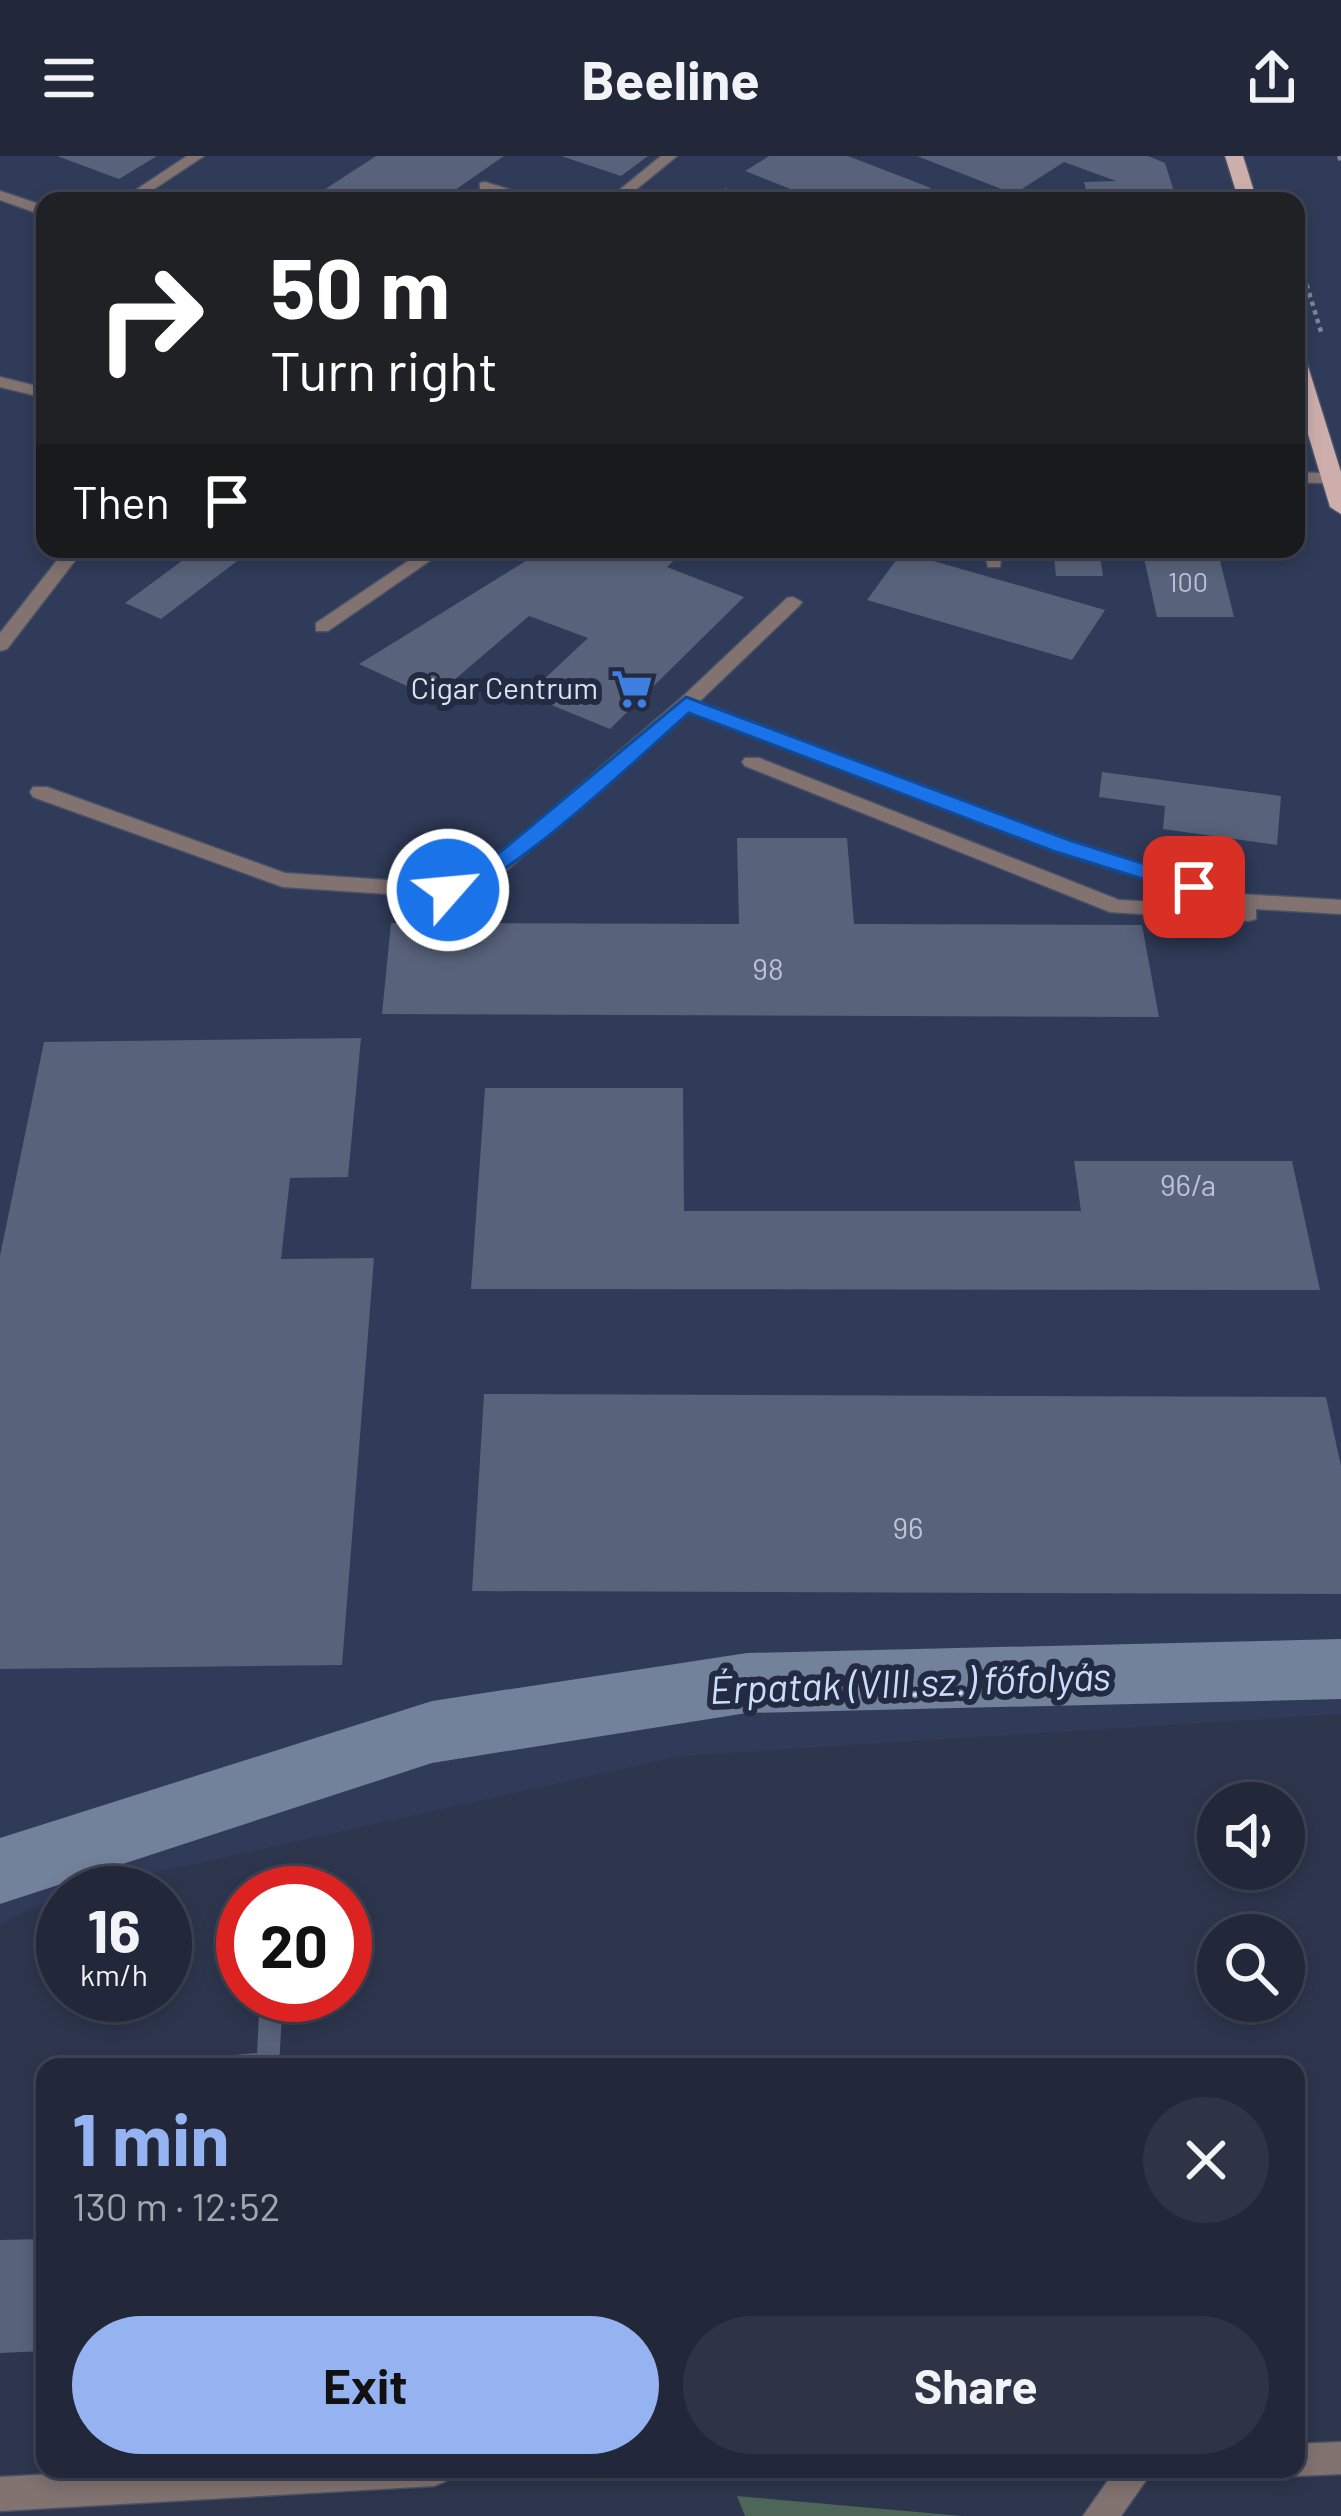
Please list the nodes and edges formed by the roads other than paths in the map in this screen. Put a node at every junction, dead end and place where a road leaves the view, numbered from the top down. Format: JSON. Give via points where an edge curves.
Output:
{"nodes":[{"id":1,"x":197,"y":156,"type":"edge"},
{"id":2,"x":670,"y":156,"type":"edge"},
{"id":3,"x":1234,"y":156,"type":"edge"},
{"id":4,"x":485,"y":186,"type":"dead end"},
{"id":5,"x":140,"y":192,"type":"edge"},
{"id":6,"x":504,"y":192,"type":"edge"},
{"id":7,"x":624,"y":192,"type":"edge"},
{"id":8,"x":1245,"y":192,"type":"edge"},
{"id":9,"x":0,"y":196,"type":"edge"},
{"id":10,"x":36,"y":209,"type":"edge"},
{"id":11,"x":0,"y":382,"type":"edge"},
{"id":12,"x":1305,"y":387,"type":"edge"},
{"id":13,"x":36,"y":391,"type":"edge"},
{"id":14,"x":1305,"y":477,"type":"edge"},
{"id":15,"x":1336,"y":478,"type":"edge"},
{"id":16,"x":1341,"y":507,"type":"edge"},
{"id":17,"x":68,"y":558,"type":"edge"},
{"id":18,"x":425,"y":558,"type":"edge"},
{"id":19,"x":793,"y":602,"type":"dead end"},
{"id":20,"x":322,"y":627,"type":"dead end"},
{"id":21,"x":0,"y":645,"type":"edge"},
{"id":22,"x":686,"y":704,"type":"junction"},
{"id":23,"x":752,"y":762,"type":"dead end"},
{"id":24,"x":40,"y":792,"type":"dead end"},
{"id":25,"x":1341,"y":908,"type":"edge"},
{"id":26,"x":1341,"y":920,"type":"edge"},
{"id":27,"x":1341,"y":2458,"type":"edge"},
{"id":28,"x":1305,"y":2460,"type":"edge"},
{"id":29,"x":278,"y":2478,"type":"edge"},
{"id":30,"x":1130,"y":2478,"type":"edge"},
{"id":31,"x":0,"y":2494,"type":"edge"},
{"id":32,"x":1100,"y":2516,"type":"edge"}],
"edges":[{"from":1,"to":5,"type":"street"},
{"from":2,"to":7,"type":"street"},
{"from":3,"to":8,"type":"main road"},
{"from":4,"to":6,"type":"street"},
{"from":9,"to":10,"type":"street"},
{"from":11,"to":13,"type":"street"},
{"from":12,"to":15,"type":"main road"},
{"from":14,"to":15,"type":"street"},
{"from":15,"to":16,"type":"main road"},
{"from":17,"to":21,"type":"street"},
{"from":18,"to":20,"type":"street"},
{"from":19,"to":22,"type":"street"},
{"from":22,"to":24,"type":"street","via":[[501,863],[448,890],[283,880]]},
{"from":22,"to":25,"type":"street","via":[[1061,846],[1238,901]]},
{"from":23,"to":26,"type":"street","via":[[1117,907]]},
{"from":27,"to":28,"type":"street"},
{"from":29,"to":31,"type":"street"},
{"from":30,"to":32,"type":"street"}]}
